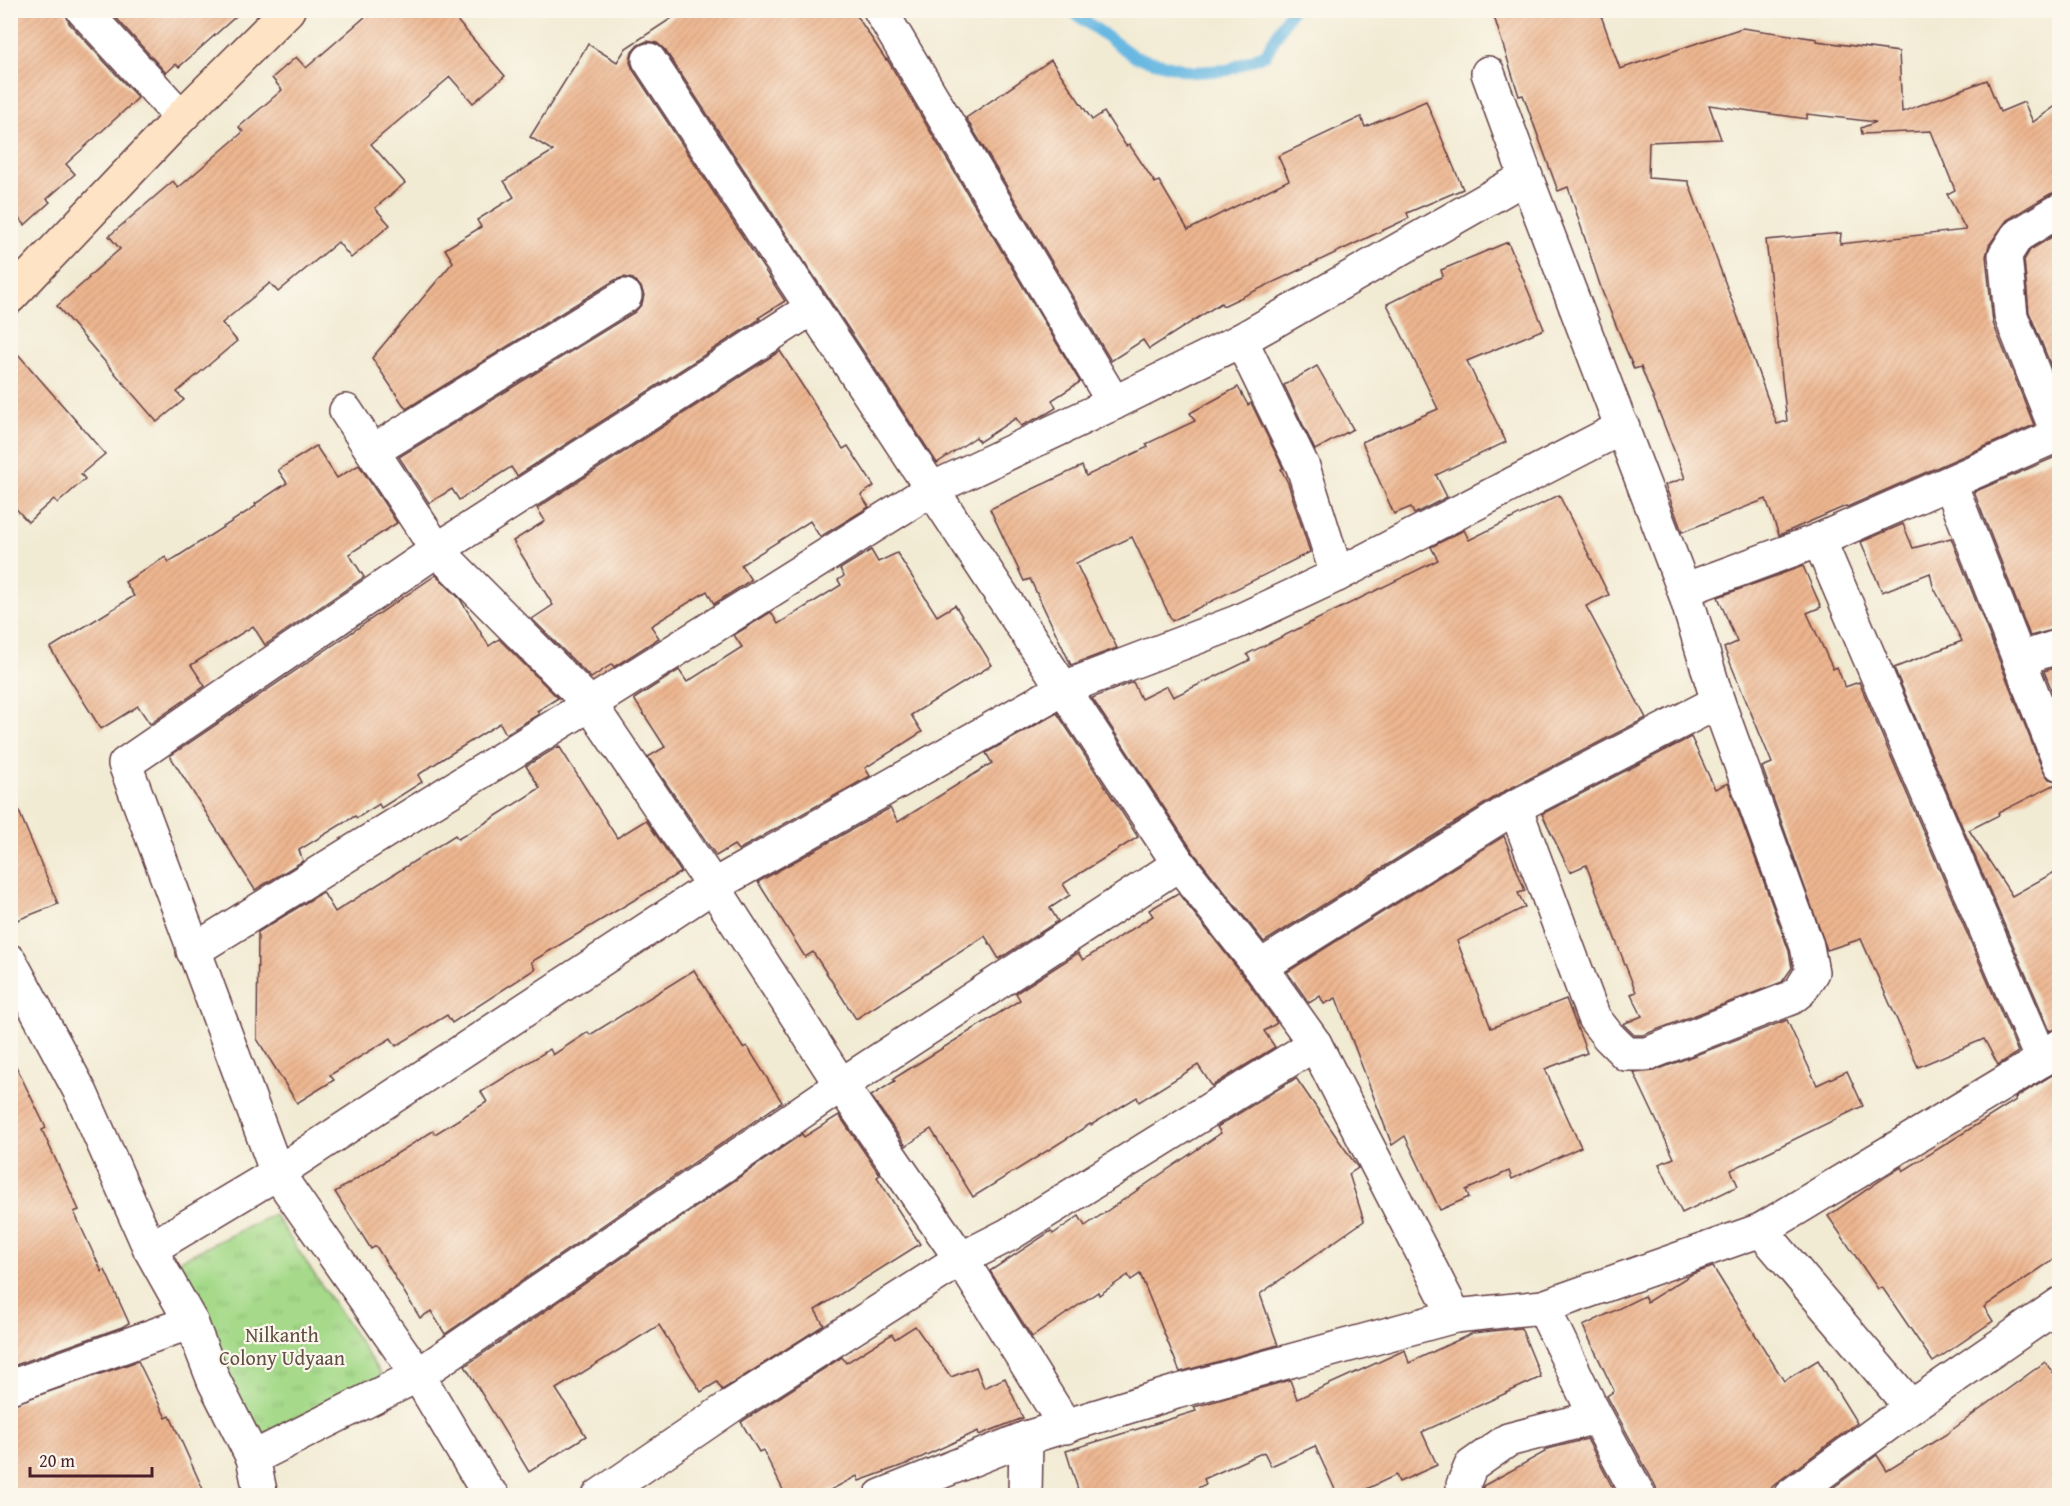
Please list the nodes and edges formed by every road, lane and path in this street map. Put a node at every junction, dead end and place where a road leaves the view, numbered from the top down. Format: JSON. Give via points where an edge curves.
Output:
{"nodes":[{"id":1,"x":83,"y":10,"type":"edge"},
{"id":2,"x":288,"y":10,"type":"edge"},
{"id":3,"x":880,"y":10,"type":"edge"},
{"id":4,"x":649,"y":60,"type":"dead end"},
{"id":5,"x":1488,"y":73,"type":"dead end"},
{"id":6,"x":181,"y":117,"type":"junction"},
{"id":7,"x":1526,"y":177,"type":"junction"},
{"id":8,"x":2060,"y":210,"type":"edge"},
{"id":9,"x":625,"y":296,"type":"dead end"},
{"id":10,"x":10,"y":297,"type":"edge"},
{"id":11,"x":812,"y":308,"type":"junction"},
{"id":12,"x":1241,"y":340,"type":"junction"},
{"id":13,"x":1114,"y":403,"type":"junction"},
{"id":14,"x":346,"y":411,"type":"dead end"},
{"id":15,"x":1623,"y":427,"type":"junction"},
{"id":16,"x":2059,"y":435,"type":"edge"},
{"id":17,"x":373,"y":451,"type":"junction"},
{"id":18,"x":1950,"y":483,"type":"junction"},
{"id":19,"x":932,"y":489,"type":"junction"},
{"id":20,"x":1819,"y":540,"type":"junction"},
{"id":21,"x":437,"y":550,"type":"junction"},
{"id":22,"x":1337,"y":575,"type":"junction"},
{"id":23,"x":1684,"y":590,"type":"junction"},
{"id":24,"x":2060,"y":646,"type":"edge"},
{"id":25,"x":2020,"y":659,"type":"junction"},
{"id":26,"x":1064,"y":688,"type":"junction"},
{"id":27,"x":1718,"y":702,"type":"junction"},
{"id":28,"x":590,"y":704,"type":"junction"},
{"id":29,"x":2060,"y":764,"type":"edge"},
{"id":30,"x":1515,"y":807,"type":"junction"},
{"id":31,"x":1179,"y":864,"type":"junction"},
{"id":32,"x":713,"y":886,"type":"junction"},
{"id":33,"x":193,"y":951,"type":"junction"},
{"id":34,"x":10,"y":962,"type":"edge"},
{"id":35,"x":1260,"y":967,"type":"junction"},
{"id":36,"x":1315,"y":1044,"type":"junction"},
{"id":37,"x":2051,"y":1053,"type":"edge"},
{"id":38,"x":841,"y":1085,"type":"junction"},
{"id":39,"x":277,"y":1173,"type":"junction"},
{"id":40,"x":1761,"y":1230,"type":"junction"},
{"id":41,"x":150,"y":1249,"type":"junction"},
{"id":42,"x":961,"y":1259,"type":"junction"},
{"id":43,"x":2060,"y":1304,"type":"edge"},
{"id":44,"x":1544,"y":1307,"type":"junction"},
{"id":45,"x":1455,"y":1316,"type":"junction"},
{"id":46,"x":191,"y":1322,"type":"junction"},
{"id":47,"x":418,"y":1375,"type":"junction"},
{"id":48,"x":10,"y":1387,"type":"edge"},
{"id":49,"x":1911,"y":1407,"type":"junction"},
{"id":50,"x":1596,"y":1417,"type":"junction"},
{"id":51,"x":1066,"y":1427,"type":"junction"},
{"id":52,"x":1026,"y":1438,"type":"junction"},
{"id":53,"x":253,"y":1458,"type":"junction"},
{"id":54,"x":608,"y":1493,"type":"edge"},
{"id":55,"x":261,"y":1496,"type":"edge"},
{"id":56,"x":493,"y":1496,"type":"edge"},
{"id":57,"x":881,"y":1496,"type":"edge"},
{"id":58,"x":1025,"y":1496,"type":"edge"},
{"id":59,"x":1466,"y":1496,"type":"edge"},
{"id":60,"x":1639,"y":1496,"type":"edge"},
{"id":61,"x":1790,"y":1496,"type":"edge"}],
"edges":[{"from":1,"to":6,"type":"street"},
{"from":2,"to":6,"type":"street"},
{"from":3,"to":13,"type":"street"},
{"from":4,"to":11,"type":"street"},
{"from":5,"to":7,"type":"street"},
{"from":6,"to":10,"type":"street"},
{"from":7,"to":12,"type":"street"},
{"from":7,"to":15,"type":"street"},
{"from":8,"to":16,"type":"street","via":[[2016,236],[2005,255],[2011,316]]},
{"from":9,"to":17,"type":"street"},
{"from":11,"to":19,"type":"street"},
{"from":11,"to":21,"type":"street"},
{"from":12,"to":13,"type":"street"},
{"from":12,"to":22,"type":"street","via":[[1303,467]]},
{"from":13,"to":19,"type":"street"},
{"from":14,"to":17,"type":"street"},
{"from":15,"to":22,"type":"street"},
{"from":15,"to":23,"type":"street"},
{"from":16,"to":18,"type":"street"},
{"from":17,"to":21,"type":"street"},
{"from":18,"to":20,"type":"street"},
{"from":18,"to":25,"type":"street"},
{"from":19,"to":26,"type":"street"},
{"from":19,"to":28,"type":"street"},
{"from":20,"to":23,"type":"street"},
{"from":20,"to":37,"type":"street"},
{"from":21,"to":28,"type":"street"},
{"from":21,"to":33,"type":"street","via":[[125,764]]},
{"from":22,"to":26,"type":"street","via":[[1237,622]]},
{"from":23,"to":27,"type":"street"},
{"from":24,"to":25,"type":"street"},
{"from":25,"to":29,"type":"street"},
{"from":26,"to":31,"type":"street"},
{"from":26,"to":32,"type":"street"},
{"from":27,"to":30,"type":"street"},
{"from":27,"to":30,"type":"street","via":[[1808,946],[1812,972],[1791,998],[1647,1054],[1626,1054],[1594,1018]]},
{"from":28,"to":32,"type":"street"},
{"from":28,"to":33,"type":"street"},
{"from":30,"to":35,"type":"street"},
{"from":31,"to":35,"type":"street"},
{"from":31,"to":38,"type":"street"},
{"from":32,"to":38,"type":"street"},
{"from":32,"to":39,"type":"street"},
{"from":33,"to":39,"type":"street"},
{"from":34,"to":41,"type":"street","via":[[81,1093]]},
{"from":35,"to":36,"type":"street"},
{"from":36,"to":42,"type":"street","via":[[1008,1235]]},
{"from":36,"to":45,"type":"street"},
{"from":37,"to":40,"type":"street"},
{"from":38,"to":42,"type":"street"},
{"from":38,"to":47,"type":"street"},
{"from":39,"to":41,"type":"street"},
{"from":39,"to":47,"type":"street"},
{"from":40,"to":44,"type":"street"},
{"from":40,"to":49,"type":"street"},
{"from":41,"to":46,"type":"street"},
{"from":42,"to":51,"type":"street"},
{"from":42,"to":54,"type":"street","via":[[734,1404]]},
{"from":43,"to":49,"type":"street"},
{"from":44,"to":45,"type":"street"},
{"from":44,"to":50,"type":"street"},
{"from":45,"to":51,"type":"street","via":[[1176,1392]]},
{"from":46,"to":48,"type":"street"},
{"from":46,"to":53,"type":"street","via":[[214,1381]]},
{"from":47,"to":53,"type":"street"},
{"from":47,"to":56,"type":"street"},
{"from":49,"to":61,"type":"street"},
{"from":50,"to":59,"type":"street","via":[[1508,1440],[1471,1466],[1463,1485]]},
{"from":50,"to":60,"type":"street"},
{"from":51,"to":52,"type":"street"},
{"from":52,"to":57,"type":"street"},
{"from":52,"to":58,"type":"street"},
{"from":53,"to":55,"type":"street"}]}
